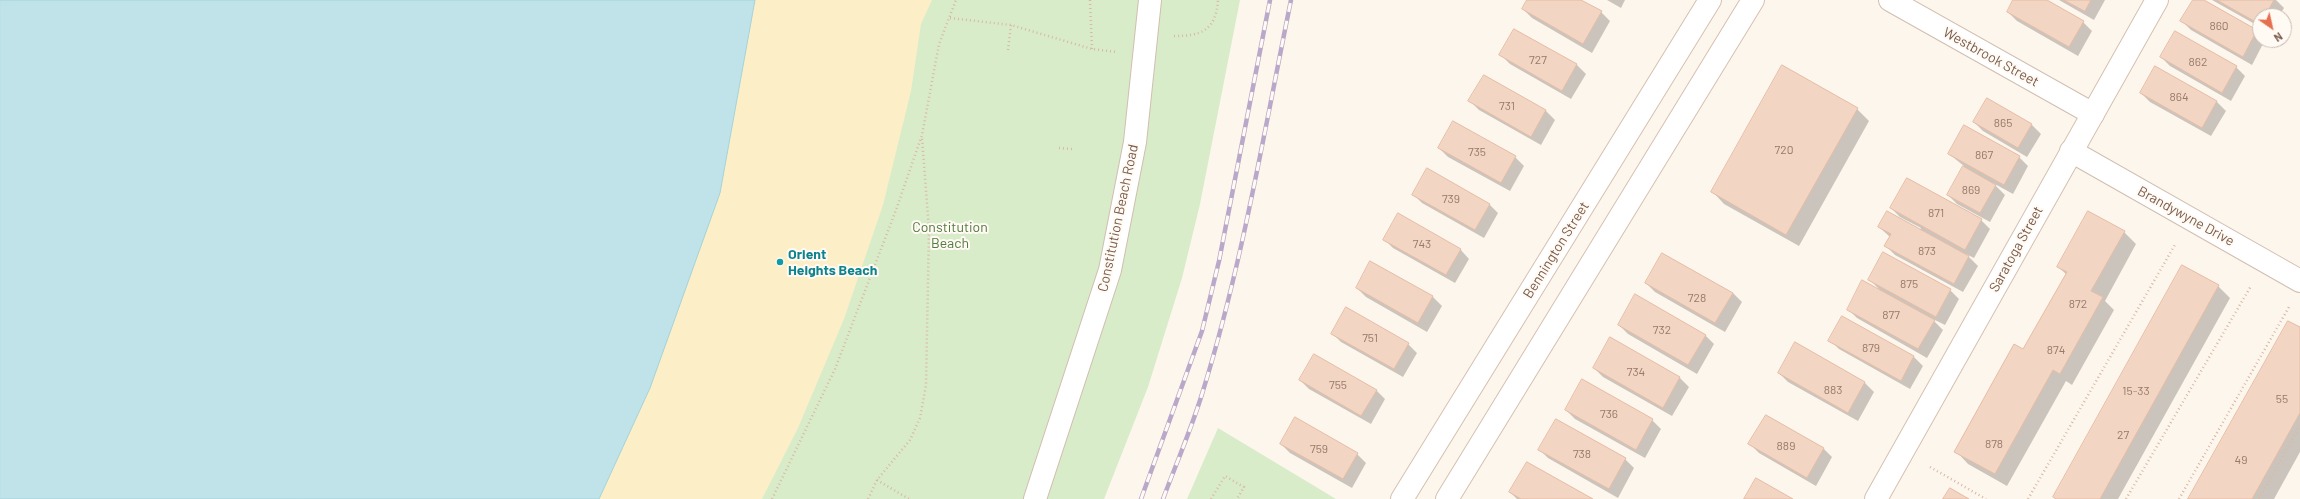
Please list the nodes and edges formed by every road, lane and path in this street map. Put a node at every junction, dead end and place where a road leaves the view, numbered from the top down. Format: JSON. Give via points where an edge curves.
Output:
{"nodes":[{"id":1,"x":956,"y":0,"type":"edge"},
{"id":2,"x":1090,"y":0,"type":"edge"},
{"id":3,"x":1150,"y":0,"type":"edge"},
{"id":4,"x":1218,"y":0,"type":"edge"},
{"id":5,"x":1710,"y":0,"type":"edge"},
{"id":6,"x":1753,"y":0,"type":"edge"},
{"id":7,"x":1890,"y":0,"type":"edge"},
{"id":8,"x":2157,"y":0,"type":"edge"},
{"id":9,"x":950,"y":18,"type":"junction"},
{"id":10,"x":1011,"y":25,"type":"junction"},
{"id":11,"x":1180,"y":36,"type":"dead end"},
{"id":12,"x":1008,"y":50,"type":"dead end"},
{"id":13,"x":2093,"y":114,"type":"junction"},
{"id":14,"x":922,"y":135,"type":"junction"},
{"id":15,"x":1059,"y":148,"type":"dead end"},
{"id":16,"x":1072,"y":149,"type":"dead end"},
{"id":17,"x":2071,"y":151,"type":"junction"},
{"id":18,"x":2179,"y":238,"type":"dead end"},
{"id":19,"x":2254,"y":280,"type":"dead end"},
{"id":20,"x":2300,"y":280,"type":"edge"},
{"id":21,"x":2292,"y":303,"type":"dead end"},
{"id":22,"x":2300,"y":426,"type":"edge"},
{"id":23,"x":1930,"y":467,"type":"dead end"},
{"id":24,"x":877,"y":480,"type":"junction"},
{"id":25,"x":772,"y":499,"type":"edge"},
{"id":26,"x":868,"y":499,"type":"edge"},
{"id":27,"x":909,"y":499,"type":"edge"},
{"id":28,"x":1035,"y":499,"type":"edge"},
{"id":29,"x":1211,"y":499,"type":"edge"},
{"id":30,"x":1238,"y":499,"type":"edge"},
{"id":31,"x":1402,"y":499,"type":"edge"},
{"id":32,"x":1447,"y":499,"type":"edge"},
{"id":33,"x":1876,"y":499,"type":"edge"},
{"id":34,"x":1986,"y":499,"type":"edge"},
{"id":35,"x":2028,"y":499,"type":"edge"},
{"id":36,"x":2126,"y":499,"type":"edge"},
{"id":37,"x":2179,"y":499,"type":"edge"},
{"id":38,"x":2259,"y":499,"type":"edge"}],
"edges":[{"from":1,"to":9,"type":"path"},
{"from":2,"to":10,"type":"path","via":[[1092,49]]},
{"from":3,"to":28,"type":"main road","name":"Constitution Beach Road","via":[[1135,142],[1110,270]]},
{"from":4,"to":11,"type":"path","via":[[1214,22],[1209,29]]},
{"from":5,"to":31,"type":"main road","name":"Bennington Street"},
{"from":6,"to":32,"type":"main road"},
{"from":7,"to":13,"type":"main road","name":"Westbrook Street"},
{"from":8,"to":13,"type":"main road","name":"Saratoga Street"},
{"from":9,"to":10,"type":"path"},
{"from":9,"to":14,"type":"path","via":[[939,44]]},
{"from":10,"to":12,"type":"path"},
{"from":13,"to":17,"type":"main road","name":"Saratoga Street"},
{"from":14,"to":24,"type":"path","via":[[929,230],[926,385],[920,418],[910,440]]},
{"from":14,"to":25,"type":"path","via":[[835,369]]},
{"from":15,"to":16,"type":"path"},
{"from":17,"to":20,"type":"main road","name":"Brandywyne Drive"},
{"from":17,"to":33,"type":"main road","name":"Saratoga Street"},
{"from":18,"to":35,"type":"path"},
{"from":19,"to":36,"type":"path"},
{"from":21,"to":37,"type":"path"},
{"from":22,"to":38,"type":"path"},
{"from":23,"to":34,"type":"path"},
{"from":24,"to":26,"type":"path"},
{"from":24,"to":27,"type":"path"},
{"from":29,"to":30,"type":"path","via":[[1225,476],[1244,487]]}]}
